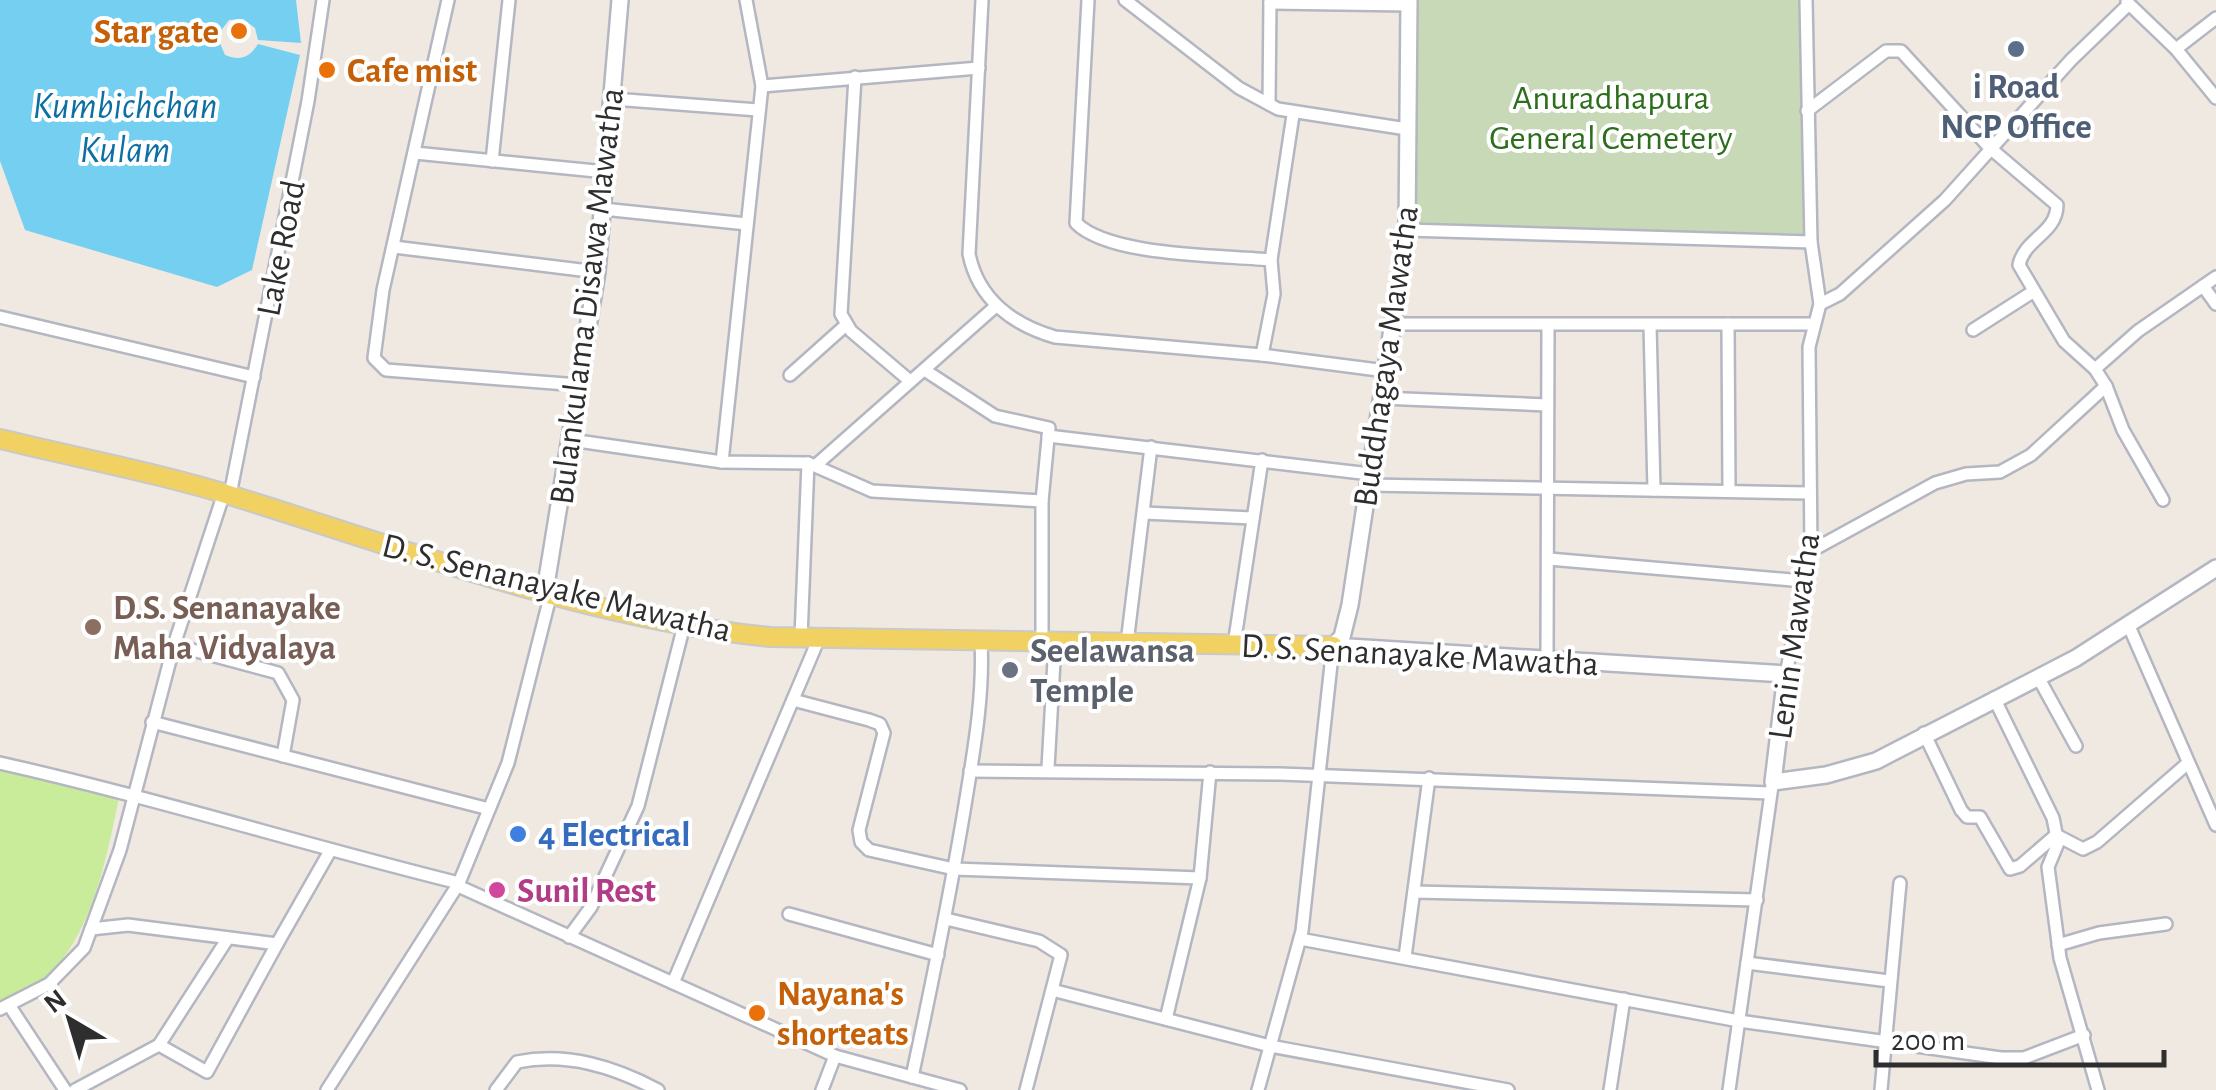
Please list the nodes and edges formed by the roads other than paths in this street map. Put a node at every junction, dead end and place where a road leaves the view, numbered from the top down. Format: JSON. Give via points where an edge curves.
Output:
{"nodes":[{"id":1,"x":323,"y":0,"type":"edge"},
{"id":2,"x":448,"y":0,"type":"edge"},
{"id":3,"x":509,"y":0,"type":"edge"},
{"id":4,"x":620,"y":0,"type":"edge"},
{"id":5,"x":746,"y":0,"type":"edge"},
{"id":6,"x":982,"y":0,"type":"edge"},
{"id":7,"x":1088,"y":0,"type":"edge"},
{"id":8,"x":1124,"y":0,"type":"edge"},
{"id":9,"x":1806,"y":0,"type":"edge"},
{"id":10,"x":1270,"y":1,"type":"edge"},
{"id":11,"x":2128,"y":2,"type":"edge"},
{"id":12,"x":1409,"y":3,"type":"edge"},
{"id":13,"x":2216,"y":18,"type":"edge"},
{"id":14,"x":2176,"y":49,"type":"junction"},
{"id":15,"x":978,"y":68,"type":"junction"},
{"id":16,"x":854,"y":77,"type":"junction"},
{"id":17,"x":762,"y":86,"type":"junction"},
{"id":18,"x":2216,"y":98,"type":"edge"},
{"id":19,"x":613,"y":99,"type":"junction"},
{"id":20,"x":1269,"y":104,"type":"junction"},
{"id":21,"x":758,"y":110,"type":"junction"},
{"id":22,"x":1807,"y":112,"type":"junction"},
{"id":23,"x":1293,"y":115,"type":"junction"},
{"id":24,"x":1407,"y":129,"type":"junction"},
{"id":25,"x":1990,"y":148,"type":"junction"},
{"id":26,"x":415,"y":153,"type":"junction"},
{"id":27,"x":492,"y":161,"type":"junction"},
{"id":28,"x":606,"y":172,"type":"junction"},
{"id":29,"x":602,"y":208,"type":"junction"},
{"id":30,"x":746,"y":224,"type":"junction"},
{"id":31,"x":1408,"y":230,"type":"junction"},
{"id":32,"x":1811,"y":242,"type":"junction"},
{"id":33,"x":394,"y":247,"type":"junction"},
{"id":34,"x":1271,"y":260,"type":"junction"},
{"id":35,"x":596,"y":272,"type":"junction"},
{"id":36,"x":2216,"y":277,"type":"edge"},
{"id":37,"x":2203,"y":286,"type":"junction"},
{"id":38,"x":2032,"y":292,"type":"junction"},
{"id":39,"x":1820,"y":304,"type":"junction"},
{"id":40,"x":2216,"y":304,"type":"edge"},
{"id":41,"x":996,"y":306,"type":"junction"},
{"id":42,"x":0,"y":317,"type":"edge"},
{"id":43,"x":1394,"y":324,"type":"junction"},
{"id":44,"x":1650,"y":324,"type":"junction"},
{"id":45,"x":1728,"y":324,"type":"junction"},
{"id":46,"x":1813,"y":324,"type":"junction"},
{"id":47,"x":1548,"y":325,"type":"junction"},
{"id":48,"x":846,"y":326,"type":"junction"},
{"id":49,"x":1973,"y":330,"type":"dead end"},
{"id":50,"x":1262,"y":355,"type":"junction"},
{"id":51,"x":2095,"y":369,"type":"junction"},
{"id":52,"x":926,"y":371,"type":"junction"},
{"id":53,"x":1386,"y":371,"type":"junction"},
{"id":54,"x":790,"y":376,"type":"dead end"},
{"id":55,"x":254,"y":377,"type":"junction"},
{"id":56,"x":910,"y":381,"type":"junction"},
{"id":57,"x":579,"y":385,"type":"junction"},
{"id":58,"x":2106,"y":386,"type":"junction"},
{"id":59,"x":1382,"y":398,"type":"junction"},
{"id":60,"x":1548,"y":404,"type":"junction"},
{"id":61,"x":1048,"y":436,"type":"junction"},
{"id":62,"x":0,"y":439,"type":"edge"},
{"id":63,"x":571,"y":440,"type":"junction"},
{"id":64,"x":1152,"y":447,"type":"junction"},
{"id":65,"x":1262,"y":460,"type":"junction"},
{"id":66,"x":722,"y":462,"type":"junction"},
{"id":67,"x":812,"y":464,"type":"junction"},
{"id":68,"x":1369,"y":479,"type":"junction"},
{"id":69,"x":1550,"y":488,"type":"junction"},
{"id":70,"x":1654,"y":490,"type":"junction"},
{"id":71,"x":1728,"y":491,"type":"junction"},
{"id":72,"x":1810,"y":493,"type":"junction"},
{"id":73,"x":227,"y":494,"type":"junction"},
{"id":74,"x":2163,"y":500,"type":"dead end"},
{"id":75,"x":1042,"y":502,"type":"junction"},
{"id":76,"x":1144,"y":514,"type":"junction"},
{"id":77,"x":1252,"y":518,"type":"junction"},
{"id":78,"x":1811,"y":551,"type":"junction"},
{"id":79,"x":1550,"y":560,"type":"junction"},
{"id":80,"x":2216,"y":568,"type":"edge"},
{"id":81,"x":1804,"y":580,"type":"junction"},
{"id":82,"x":548,"y":592,"type":"junction"},
{"id":83,"x":2128,"y":624,"type":"junction"},
{"id":84,"x":684,"y":625,"type":"junction"},
{"id":85,"x":810,"y":638,"type":"junction"},
{"id":86,"x":981,"y":641,"type":"junction"},
{"id":87,"x":1049,"y":643,"type":"junction"},
{"id":88,"x":1127,"y":644,"type":"junction"},
{"id":89,"x":174,"y":645,"type":"junction"},
{"id":90,"x":1234,"y":645,"type":"junction"},
{"id":91,"x":1332,"y":646,"type":"junction"},
{"id":92,"x":1546,"y":658,"type":"junction"},
{"id":93,"x":1786,"y":674,"type":"junction"},
{"id":94,"x":2038,"y":676,"type":"junction"},
{"id":95,"x":1994,"y":698,"type":"junction"},
{"id":96,"x":793,"y":700,"type":"junction"},
{"id":97,"x":152,"y":722,"type":"junction"},
{"id":98,"x":1924,"y":734,"type":"junction"},
{"id":99,"x":2076,"y":746,"type":"dead end"},
{"id":100,"x":283,"y":756,"type":"junction"},
{"id":101,"x":0,"y":763,"type":"edge"},
{"id":102,"x":2188,"y":763,"type":"junction"},
{"id":103,"x":1048,"y":768,"type":"junction"},
{"id":104,"x":970,"y":770,"type":"junction"},
{"id":105,"x":1210,"y":772,"type":"junction"},
{"id":106,"x":1315,"y":778,"type":"junction"},
{"id":107,"x":1430,"y":778,"type":"junction"},
{"id":108,"x":1772,"y":787,"type":"junction"},
{"id":109,"x":132,"y":793,"type":"junction"},
{"id":110,"x":489,"y":809,"type":"junction"},
{"id":111,"x":2216,"y":825,"type":"edge"},
{"id":112,"x":2056,"y":835,"type":"junction"},
{"id":113,"x":330,"y":852,"type":"junction"},
{"id":114,"x":954,"y":868,"type":"junction"},
{"id":115,"x":1200,"y":878,"type":"junction"},
{"id":116,"x":459,"y":884,"type":"junction"},
{"id":117,"x":1900,"y":884,"type":"dead end"},
{"id":118,"x":1414,"y":892,"type":"junction"},
{"id":119,"x":1757,"y":900,"type":"junction"},
{"id":120,"x":789,"y":914,"type":"dead end"},
{"id":121,"x":946,"y":919,"type":"junction"},
{"id":122,"x":2166,"y":924,"type":"dead end"},
{"id":123,"x":91,"y":929,"type":"junction"},
{"id":124,"x":569,"y":937,"type":"junction"},
{"id":125,"x":228,"y":938,"type":"junction"},
{"id":126,"x":1300,"y":939,"type":"junction"},
{"id":127,"x":277,"y":944,"type":"junction"},
{"id":128,"x":2058,"y":945,"type":"junction"},
{"id":129,"x":938,"y":955,"type":"junction"},
{"id":130,"x":1405,"y":958,"type":"junction"},
{"id":131,"x":1747,"y":963,"type":"junction"},
{"id":132,"x":1889,"y":981,"type":"junction"},
{"id":133,"x":674,"y":983,"type":"junction"},
{"id":134,"x":1052,"y":990,"type":"junction"},
{"id":135,"x":1624,"y":999,"type":"junction"},
{"id":136,"x":4,"y":1007,"type":"edge"},
{"id":137,"x":1166,"y":1019,"type":"junction"},
{"id":138,"x":1739,"y":1021,"type":"junction"},
{"id":139,"x":2084,"y":1035,"type":"junction"},
{"id":140,"x":1885,"y":1041,"type":"junction"},
{"id":141,"x":159,"y":1044,"type":"junction"},
{"id":142,"x":1270,"y":1046,"type":"junction"},
{"id":143,"x":835,"y":1056,"type":"junction"},
{"id":144,"x":912,"y":1077,"type":"junction"},
{"id":145,"x":66,"y":1090,"type":"edge"},
{"id":146,"x":74,"y":1090,"type":"edge"},
{"id":147,"x":327,"y":1090,"type":"edge"},
{"id":148,"x":496,"y":1090,"type":"edge"},
{"id":149,"x":658,"y":1090,"type":"edge"},
{"id":150,"x":822,"y":1090,"type":"edge"},
{"id":151,"x":960,"y":1090,"type":"edge"},
{"id":152,"x":1026,"y":1090,"type":"edge"},
{"id":153,"x":1258,"y":1090,"type":"edge"},
{"id":154,"x":1508,"y":1090,"type":"edge"},
{"id":155,"x":1610,"y":1090,"type":"edge"},
{"id":156,"x":1730,"y":1090,"type":"edge"},
{"id":157,"x":1882,"y":1090,"type":"edge"},
{"id":158,"x":2098,"y":1090,"type":"edge"}],
"edges":[{"from":1,"to":55,"type":"street","name":"Lake Road"},
{"from":2,"to":26,"type":"street"},
{"from":3,"to":27,"type":"street"},
{"from":4,"to":19,"type":"main road","name":"Bulankulama Disawa Mawatha"},
{"from":5,"to":17,"type":"street"},
{"from":6,"to":15,"type":"street"},
{"from":7,"to":34,"type":"street","via":[[1076,223],[1119,244]]},
{"from":8,"to":20,"type":"street"},
{"from":9,"to":22,"type":"street","name":"Lenin Mawatha"},
{"from":10,"to":12,"type":"street"},
{"from":10,"to":20,"type":"street"},
{"from":11,"to":14,"type":"street"},
{"from":11,"to":25,"type":"street"},
{"from":12,"to":24,"type":"main road","name":"Buddhagaya Mawatha"},
{"from":13,"to":14,"type":"street"},
{"from":14,"to":18,"type":"street"},
{"from":15,"to":16,"type":"street"},
{"from":15,"to":41,"type":"street","via":[[969,254]]},
{"from":16,"to":17,"type":"street"},
{"from":16,"to":48,"type":"street","via":[[841,298]]},
{"from":17,"to":21,"type":"street"},
{"from":19,"to":21,"type":"street"},
{"from":19,"to":28,"type":"main road","name":"Bulankulama Disawa Mawatha"},
{"from":20,"to":23,"type":"street"},
{"from":21,"to":30,"type":"street"},
{"from":22,"to":25,"type":"street","via":[[1893,50]]},
{"from":22,"to":32,"type":"street","name":"Lenin Mawatha"},
{"from":23,"to":24,"type":"street"},
{"from":23,"to":34,"type":"street"},
{"from":24,"to":31,"type":"main road","name":"Buddhagaya Mawatha"},
{"from":25,"to":38,"type":"street","via":[[2056,205],[2053,224],[2018,265]]},
{"from":25,"to":39,"type":"street","via":[[1945,200],[1840,294]]},
{"from":26,"to":27,"type":"street"},
{"from":26,"to":33,"type":"street"},
{"from":27,"to":28,"type":"street"},
{"from":28,"to":29,"type":"main road","name":"Bulankulama Disawa Mawatha"},
{"from":29,"to":30,"type":"street"},
{"from":29,"to":35,"type":"main road","name":"Bulankulama Disawa Mawatha"},
{"from":30,"to":66,"type":"street"},
{"from":31,"to":32,"type":"street"},
{"from":31,"to":43,"type":"main road","name":"Buddhagaya Mawatha"},
{"from":32,"to":39,"type":"street","name":"Lenin Mawatha"},
{"from":33,"to":35,"type":"street"},
{"from":33,"to":57,"type":"street","via":[[383,290],[378,366]]},
{"from":34,"to":50,"type":"street","via":[[1274,294]]},
{"from":35,"to":57,"type":"main road","name":"Bulankulama Disawa Mawatha"},
{"from":36,"to":37,"type":"street"},
{"from":37,"to":40,"type":"street"},
{"from":37,"to":51,"type":"street"},
{"from":38,"to":49,"type":"street"},
{"from":38,"to":51,"type":"street","via":[[2064,340]]},
{"from":39,"to":46,"type":"street","name":"Lenin Mawatha"},
{"from":41,"to":50,"type":"street","via":[[1030,330],[1055,337]]},
{"from":41,"to":52,"type":"street"},
{"from":42,"to":55,"type":"street"},
{"from":43,"to":47,"type":"street"},
{"from":43,"to":53,"type":"main road","name":"Buddhagaya Mawatha"},
{"from":44,"to":45,"type":"street"},
{"from":44,"to":47,"type":"street"},
{"from":44,"to":70,"type":"street"},
{"from":45,"to":46,"type":"street"},
{"from":45,"to":71,"type":"street"},
{"from":46,"to":72,"type":"street","name":"Lenin Mawatha"},
{"from":47,"to":60,"type":"street"},
{"from":48,"to":54,"type":"street"},
{"from":48,"to":56,"type":"street"},
{"from":50,"to":53,"type":"street"},
{"from":51,"to":58,"type":"street"},
{"from":52,"to":56,"type":"street"},
{"from":52,"to":61,"type":"street","via":[[995,416],[1049,428]]},
{"from":53,"to":59,"type":"main road","name":"Buddhagaya Mawatha"},
{"from":55,"to":73,"type":"street","name":"Lake Road"},
{"from":56,"to":67,"type":"street"},
{"from":57,"to":63,"type":"main road","name":"Bulankulama Disawa Mawatha"},
{"from":58,"to":74,"type":"street"},
{"from":58,"to":78,"type":"street","via":[[2031,455],[2000,472],[1935,483]]},
{"from":59,"to":60,"type":"street"},
{"from":59,"to":68,"type":"main road","name":"Buddhagaya Mawatha"},
{"from":60,"to":69,"type":"street"},
{"from":61,"to":64,"type":"street"},
{"from":61,"to":75,"type":"street"},
{"from":62,"to":73,"type":"main road","name":"D. S. Senanayake Mawatha"},
{"from":63,"to":66,"type":"street"},
{"from":63,"to":82,"type":"main road","name":"Bulankulama Disawa Mawatha"},
{"from":64,"to":65,"type":"street"},
{"from":64,"to":76,"type":"street"},
{"from":65,"to":68,"type":"street"},
{"from":65,"to":77,"type":"street"},
{"from":66,"to":67,"type":"street"},
{"from":67,"to":75,"type":"street","via":[[872,491]]},
{"from":67,"to":85,"type":"street"},
{"from":68,"to":69,"type":"street"},
{"from":68,"to":91,"type":"main road","name":"Buddhagaya Mawatha","via":[[1348,616]]},
{"from":69,"to":70,"type":"street"},
{"from":69,"to":79,"type":"street"},
{"from":70,"to":71,"type":"street"},
{"from":71,"to":72,"type":"street"},
{"from":72,"to":78,"type":"street","name":"Lenin Mawatha"},
{"from":73,"to":82,"type":"main road","name":"D. S. Senanayake Mawatha"},
{"from":73,"to":89,"type":"street","name":"Lake Road"},
{"from":75,"to":87,"type":"street"},
{"from":76,"to":77,"type":"street"},
{"from":76,"to":88,"type":"street"},
{"from":77,"to":90,"type":"street"},
{"from":78,"to":81,"type":"street","name":"Lenin Mawatha"},
{"from":79,"to":81,"type":"street"},
{"from":79,"to":92,"type":"street"},
{"from":80,"to":83,"type":"main road"},
{"from":81,"to":93,"type":"street","name":"Lenin Mawatha"},
{"from":82,"to":84,"type":"main road","name":"D. S. Senanayake Mawatha"},
{"from":82,"to":110,"type":"street","via":[[508,762]]},
{"from":83,"to":94,"type":"main road"},
{"from":83,"to":102,"type":"street"},
{"from":84,"to":85,"type":"main road","name":"D. S. Senanayake Mawatha"},
{"from":84,"to":124,"type":"street","via":[[638,806],[590,908]]},
{"from":85,"to":86,"type":"main road","name":"D. S. Senanayake Mawatha"},
{"from":85,"to":96,"type":"street"},
{"from":86,"to":87,"type":"main road","name":"D. S. Senanayake Mawatha"},
{"from":86,"to":104,"type":"street"},
{"from":87,"to":88,"type":"main road","name":"D. S. Senanayake Mawatha"},
{"from":87,"to":103,"type":"street"},
{"from":88,"to":90,"type":"main road","name":"D. S. Senanayake Mawatha"},
{"from":89,"to":97,"type":"street","name":"Lake Road"},
{"from":89,"to":100,"type":"street","via":[[278,673],[293,700]]},
{"from":90,"to":91,"type":"main road","name":"D. S. Senanayake Mawatha"},
{"from":91,"to":92,"type":"main road","name":"D. S. Senanayake Mawatha"},
{"from":91,"to":106,"type":"street"},
{"from":92,"to":93,"type":"main road","name":"D. S. Senanayake Mawatha"},
{"from":93,"to":108,"type":"main road","name":"Lenin Mawatha"},
{"from":94,"to":95,"type":"main road"},
{"from":94,"to":99,"type":"street"},
{"from":95,"to":98,"type":"main road"},
{"from":95,"to":112,"type":"street"},
{"from":96,"to":114,"type":"street","via":[[869,720],[884,733],[858,830],[861,842],[869,850]]},
{"from":96,"to":133,"type":"street"},
{"from":97,"to":100,"type":"street"},
{"from":97,"to":109,"type":"street","name":"Lake Road"},
{"from":98,"to":108,"type":"main road","via":[[1876,761]]},
{"from":98,"to":112,"type":"street","via":[[1961,810],[1980,817],[2010,869]]},
{"from":100,"to":110,"type":"street"},
{"from":101,"to":109,"type":"street"},
{"from":102,"to":111,"type":"street"},
{"from":102,"to":112,"type":"street","via":[[2097,842],[2083,849]]},
{"from":103,"to":104,"type":"street"},
{"from":103,"to":105,"type":"street"},
{"from":104,"to":114,"type":"street"},
{"from":105,"to":106,"type":"street"},
{"from":105,"to":115,"type":"street"},
{"from":106,"to":107,"type":"street"},
{"from":106,"to":126,"type":"street"},
{"from":107,"to":108,"type":"street"},
{"from":107,"to":118,"type":"street"},
{"from":108,"to":119,"type":"street","name":"Lenin Mawatha"},
{"from":109,"to":113,"type":"street"},
{"from":109,"to":123,"type":"street","name":"Lake Road"},
{"from":110,"to":116,"type":"street"},
{"from":112,"to":128,"type":"street","via":[[2048,866]]},
{"from":113,"to":116,"type":"street"},
{"from":113,"to":127,"type":"street"},
{"from":114,"to":115,"type":"street"},
{"from":114,"to":121,"type":"street"},
{"from":115,"to":137,"type":"street"},
{"from":116,"to":124,"type":"street"},
{"from":116,"to":147,"type":"street"},
{"from":117,"to":132,"type":"street"},
{"from":118,"to":119,"type":"street"},
{"from":118,"to":130,"type":"street"},
{"from":119,"to":131,"type":"street","name":"Lenin Mawatha"},
{"from":120,"to":129,"type":"street"},
{"from":121,"to":129,"type":"street"},
{"from":121,"to":134,"type":"street","via":[[1039,940],[1061,955]]},
{"from":122,"to":128,"type":"street"},
{"from":123,"to":125,"type":"street","via":[[128,925]]},
{"from":123,"to":136,"type":"street","name":"Lake Road","via":[[84,948],[49,984]]},
{"from":124,"to":133,"type":"street"},
{"from":125,"to":127,"type":"street"},
{"from":125,"to":141,"type":"street"},
{"from":126,"to":130,"type":"street"},
{"from":126,"to":142,"type":"street"},
{"from":127,"to":141,"type":"street","via":[[207,1072]]},
{"from":128,"to":139,"type":"street"},
{"from":129,"to":144,"type":"street"},
{"from":130,"to":135,"type":"street"},
{"from":131,"to":132,"type":"street"},
{"from":131,"to":138,"type":"street","name":"Lenin Mawatha"},
{"from":132,"to":140,"type":"street"},
{"from":133,"to":143,"type":"street"},
{"from":134,"to":137,"type":"street"},
{"from":134,"to":152,"type":"street"},
{"from":135,"to":138,"type":"street"},
{"from":135,"to":155,"type":"street"},
{"from":136,"to":145,"type":"street"},
{"from":137,"to":142,"type":"street"},
{"from":138,"to":140,"type":"street"},
{"from":138,"to":156,"type":"street","name":"Lenin Mawatha"},
{"from":139,"to":140,"type":"street","via":[[2024,1058]]},
{"from":139,"to":158,"type":"street"},
{"from":140,"to":157,"type":"street"},
{"from":141,"to":146,"type":"street"},
{"from":142,"to":153,"type":"street"},
{"from":142,"to":154,"type":"street"},
{"from":143,"to":144,"type":"street"},
{"from":143,"to":150,"type":"street"},
{"from":144,"to":151,"type":"street"},
{"from":148,"to":149,"type":"street","via":[[517,1062],[561,1059],[615,1068]]}]}
